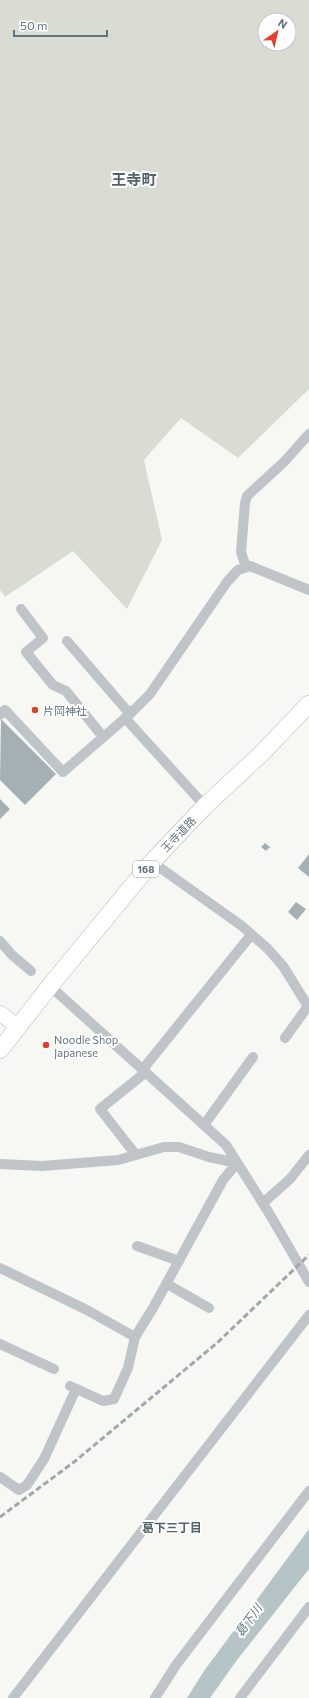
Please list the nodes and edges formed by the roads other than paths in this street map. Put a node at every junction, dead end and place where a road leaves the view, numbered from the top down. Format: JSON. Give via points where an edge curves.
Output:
{"nodes":[{"id":1,"x":309,"y":434,"type":"edge"},
{"id":2,"x":246,"y":566,"type":"junction"},
{"id":3,"x":309,"y":590,"type":"edge"},
{"id":4,"x":21,"y":609,"type":"dead end"},
{"id":5,"x":67,"y":641,"type":"dead end"},
{"id":6,"x":309,"y":704,"type":"edge"},
{"id":7,"x":0,"y":715,"type":"edge"},
{"id":8,"x":128,"y":716,"type":"junction"},
{"id":9,"x":103,"y":737,"type":"junction"},
{"id":10,"x":205,"y":806,"type":"junction"},
{"id":11,"x":152,"y":862,"type":"junction"},
{"id":12,"x":251,"y":935,"type":"junction"},
{"id":13,"x":0,"y":941,"type":"edge"},
{"id":14,"x":31,"y":971,"type":"dead end"},
{"id":15,"x":50,"y":986,"type":"junction"},
{"id":16,"x":308,"y":1007,"type":"edge"},
{"id":17,"x":0,"y":1013,"type":"edge"},
{"id":18,"x":18,"y":1027,"type":"junction"},
{"id":19,"x":285,"y":1038,"type":"dead end"},
{"id":20,"x":0,"y":1050,"type":"edge"},
{"id":21,"x":254,"y":1057,"type":"dead end"},
{"id":22,"x":144,"y":1071,"type":"junction"},
{"id":23,"x":204,"y":1125,"type":"junction"},
{"id":24,"x":136,"y":1155,"type":"junction"},
{"id":25,"x":309,"y":1155,"type":"edge"},
{"id":26,"x":237,"y":1163,"type":"junction"},
{"id":27,"x":0,"y":1164,"type":"edge"},
{"id":28,"x":263,"y":1203,"type":"junction"},
{"id":29,"x":137,"y":1246,"type":"dead end"},
{"id":30,"x":179,"y":1261,"type":"junction"},
{"id":31,"x":0,"y":1268,"type":"edge"},
{"id":32,"x":309,"y":1282,"type":"edge"},
{"id":33,"x":167,"y":1284,"type":"junction"},
{"id":34,"x":209,"y":1308,"type":"dead end"},
{"id":35,"x":309,"y":1315,"type":"edge"},
{"id":36,"x":135,"y":1337,"type":"junction"},
{"id":37,"x":0,"y":1344,"type":"edge"},
{"id":38,"x":54,"y":1369,"type":"dead end"},
{"id":39,"x":0,"y":1477,"type":"edge"},
{"id":40,"x":309,"y":1491,"type":"edge"},
{"id":41,"x":309,"y":1607,"type":"edge"},
{"id":42,"x":13,"y":1698,"type":"edge"},
{"id":43,"x":155,"y":1698,"type":"edge"},
{"id":44,"x":240,"y":1698,"type":"edge"}],
"edges":[{"from":1,"to":2,"type":"street","via":[[284,462],[247,496],[241,552]]},
{"from":2,"to":3,"type":"street"},
{"from":2,"to":8,"type":"street","via":[[230,578],[163,677]]},
{"from":4,"to":9,"type":"street","via":[[43,638],[26,652],[53,685],[66,691]]},
{"from":5,"to":8,"type":"street"},
{"from":6,"to":10,"type":"highway","name":"王寺道路","number":"168","via":[[260,755]]},
{"from":7,"to":9,"type":"street","via":[[5,710],[63,772]]},
{"from":8,"to":9,"type":"street"},
{"from":8,"to":10,"type":"street"},
{"from":10,"to":11,"type":"highway","name":"王寺道路","number":"168"},
{"from":11,"to":12,"type":"street"},
{"from":11,"to":15,"type":"highway","name":"王寺道路","number":"168"},
{"from":12,"to":16,"type":"street","via":[[283,966]]},
{"from":12,"to":22,"type":"street"},
{"from":13,"to":14,"type":"street"},
{"from":15,"to":18,"type":"highway","name":"王寺道路","number":"168"},
{"from":15,"to":22,"type":"street"},
{"from":16,"to":19,"type":"street"},
{"from":17,"to":18,"type":"main road"},
{"from":18,"to":20,"type":"highway","name":"王寺道路","number":"168"},
{"from":21,"to":23,"type":"street"},
{"from":22,"to":23,"type":"street"},
{"from":22,"to":24,"type":"street","via":[[100,1110]]},
{"from":23,"to":26,"type":"street","via":[[226,1145]]},
{"from":24,"to":26,"type":"street","via":[[164,1147],[179,1147]]},
{"from":24,"to":27,"type":"street","via":[[118,1160],[42,1166]]},
{"from":25,"to":28,"type":"street","via":[[290,1179]]},
{"from":26,"to":28,"type":"street"},
{"from":26,"to":30,"type":"street","via":[[223,1180]]},
{"from":28,"to":32,"type":"street"},
{"from":29,"to":30,"type":"street"},
{"from":30,"to":33,"type":"street"},
{"from":31,"to":36,"type":"street","via":[[79,1306]]},
{"from":33,"to":34,"type":"street"},
{"from":33,"to":36,"type":"street"},
{"from":35,"to":42,"type":"street"},
{"from":36,"to":39,"type":"street","via":[[128,1368],[114,1399],[103,1401],[73,1387],[44,1459],[27,1485],[19,1490]]},
{"from":37,"to":38,"type":"street"},
{"from":40,"to":43,"type":"street","via":[[176,1665]]},
{"from":41,"to":44,"type":"street"}]}
